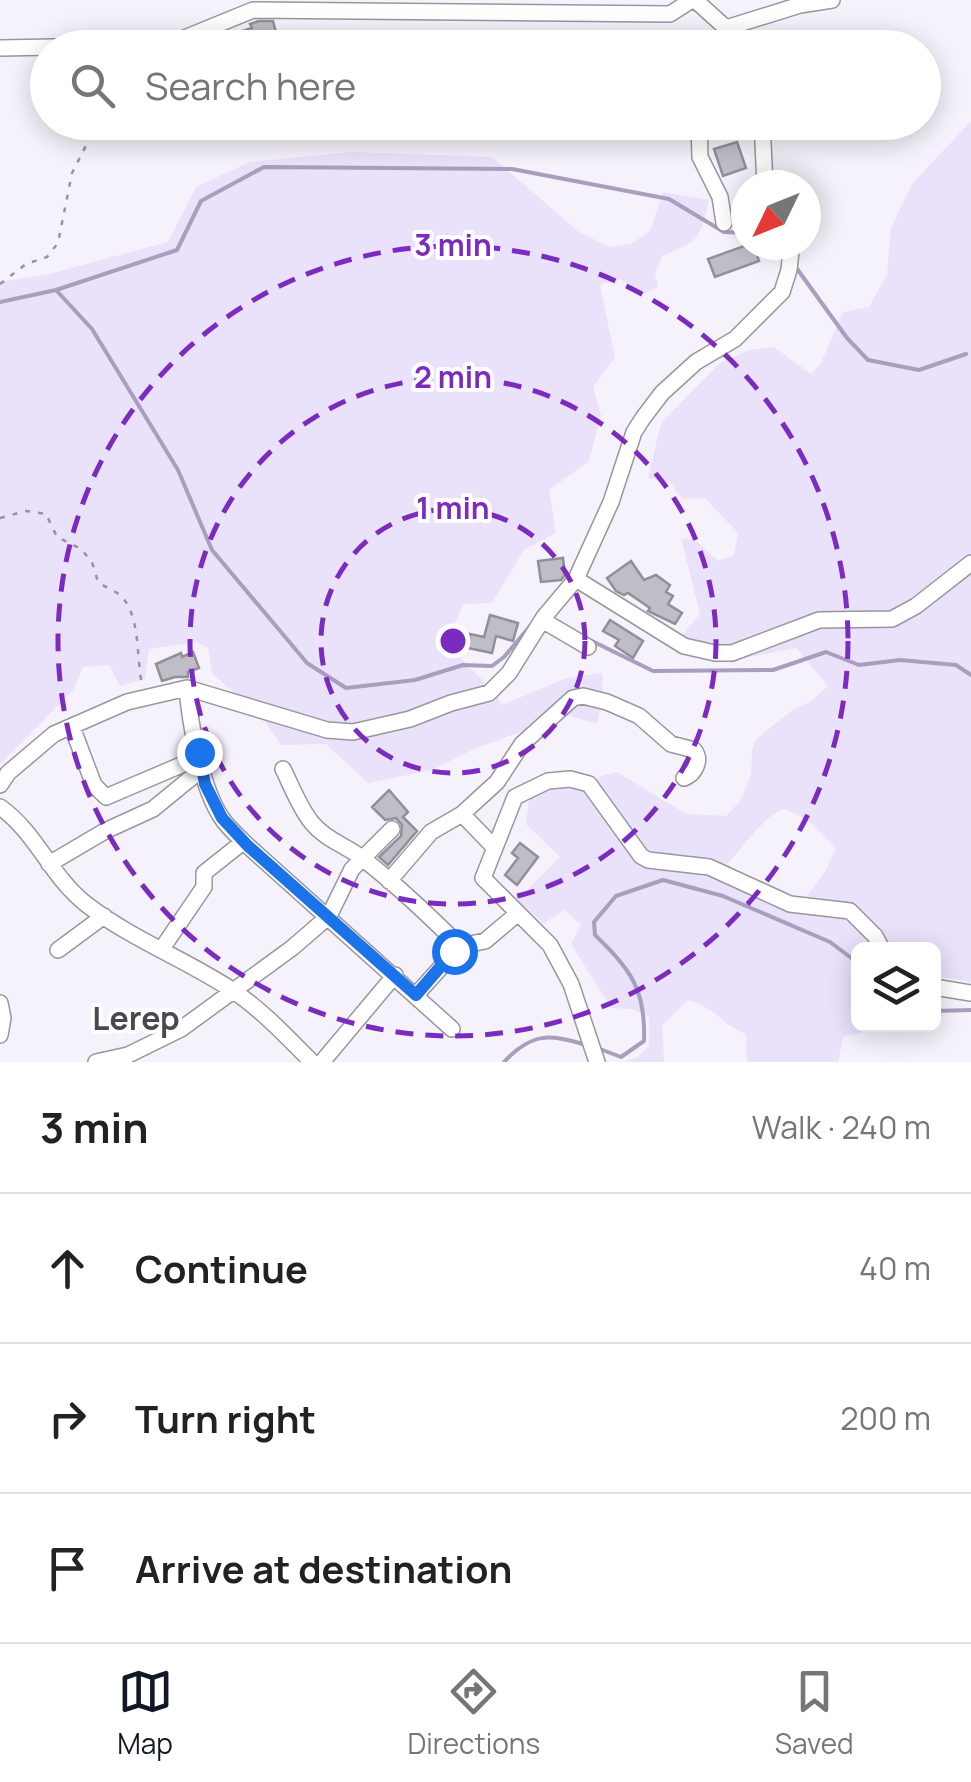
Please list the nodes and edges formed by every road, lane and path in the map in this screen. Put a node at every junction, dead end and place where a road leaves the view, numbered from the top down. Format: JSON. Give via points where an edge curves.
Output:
{"nodes":[{"id":1,"x":693,"y":0,"type":"edge"},
{"id":2,"x":832,"y":0,"type":"edge"},
{"id":3,"x":204,"y":30,"type":"edge"},
{"id":4,"x":726,"y":30,"type":"edge"},
{"id":5,"x":748,"y":30,"type":"edge"},
{"id":6,"x":30,"y":47,"type":"edge"},
{"id":7,"x":0,"y":48,"type":"edge"},
{"id":8,"x":89,"y":140,"type":"edge"},
{"id":9,"x":700,"y":140,"type":"edge"},
{"id":10,"x":763,"y":140,"type":"edge"},
{"id":11,"x":765,"y":170,"type":"edge"},
{"id":12,"x":724,"y":223,"type":"dead end"},
{"id":13,"x":789,"y":260,"type":"edge"},
{"id":14,"x":0,"y":284,"type":"edge"},
{"id":15,"x":0,"y":518,"type":"edge"},
{"id":16,"x":971,"y":564,"type":"edge"},
{"id":17,"x":576,"y":580,"type":"junction"},
{"id":18,"x":545,"y":616,"type":"junction"},
{"id":19,"x":588,"y":648,"type":"dead end"},
{"id":20,"x":187,"y":688,"type":"junction"},
{"id":21,"x":146,"y":698,"type":"junction"},
{"id":22,"x":72,"y":727,"type":"junction"},
{"id":23,"x":201,"y":763,"type":"junction"},
{"id":24,"x":283,"y":768,"type":"dead end"},
{"id":25,"x":684,"y":778,"type":"dead end"},
{"id":26,"x":0,"y":786,"type":"edge"},
{"id":27,"x":0,"y":807,"type":"edge"},
{"id":28,"x":462,"y":814,"type":"junction"},
{"id":29,"x":424,"y":815,"type":"dead end"},
{"id":30,"x":392,"y":829,"type":"dead end"},
{"id":31,"x":432,"y":832,"type":"junction"},
{"id":32,"x":243,"y":842,"type":"junction"},
{"id":33,"x":494,"y":847,"type":"junction"},
{"id":34,"x":362,"y":858,"type":"junction"},
{"id":35,"x":48,"y":864,"type":"junction"},
{"id":36,"x":389,"y":881,"type":"junction"},
{"id":37,"x":517,"y":914,"type":"junction"},
{"id":38,"x":104,"y":916,"type":"junction"},
{"id":39,"x":330,"y":916,"type":"junction"},
{"id":40,"x":879,"y":942,"type":"edge"},
{"id":41,"x":460,"y":946,"type":"junction"},
{"id":42,"x":58,"y":950,"type":"dead end"},
{"id":43,"x":161,"y":950,"type":"junction"},
{"id":44,"x":395,"y":975,"type":"junction"},
{"id":45,"x":941,"y":988,"type":"edge"},
{"id":46,"x":232,"y":990,"type":"junction"},
{"id":47,"x":971,"y":993,"type":"edge"},
{"id":48,"x":416,"y":995,"type":"junction"},
{"id":49,"x":0,"y":1003,"type":"edge"},
{"id":50,"x":452,"y":1029,"type":"dead end"},
{"id":51,"x":0,"y":1035,"type":"edge"},
{"id":52,"x":594,"y":1050,"type":"edge"},
{"id":53,"x":96,"y":1062,"type":"edge"},
{"id":54,"x":312,"y":1062,"type":"edge"},
{"id":55,"x":322,"y":1062,"type":"edge"}],
"edges":[{"from":1,"to":3,"type":"street","via":[[670,14],[252,10]]},
{"from":1,"to":4,"type":"street"},
{"from":2,"to":5,"type":"street","via":[[800,5]]},
{"from":6,"to":7,"type":"street"},
{"from":8,"to":14,"type":"path","via":[[72,173],[58,243],[47,257]]},
{"from":9,"to":12,"type":"street"},
{"from":10,"to":11,"type":"street"},
{"from":13,"to":17,"type":"street","via":[[782,292],[735,339],[662,393],[644,418]]},
{"from":15,"to":21,"type":"path","via":[[26,510],[46,514],[58,537],[92,562],[102,586],[128,604]]},
{"from":16,"to":17,"type":"street","via":[[892,619],[820,620],[732,654],[684,646]]},
{"from":17,"to":18,"type":"street"},
{"from":18,"to":19,"type":"street"},
{"from":18,"to":20,"type":"street","via":[[489,694],[375,728],[327,730]]},
{"from":20,"to":21,"type":"street"},
{"from":20,"to":23,"type":"street"},
{"from":21,"to":22,"type":"street"},
{"from":22,"to":23,"type":"street","via":[[94,785],[106,797]]},
{"from":22,"to":26,"type":"street","via":[[32,751]]},
{"from":23,"to":32,"type":"street","via":[[222,818]]},
{"from":23,"to":35,"type":"street","via":[[153,809]]},
{"from":24,"to":34,"type":"street","via":[[314,826]]},
{"from":25,"to":28,"type":"street","via":[[696,768],[694,750],[671,744],[639,716],[583,696],[522,744],[497,782]]},
{"from":27,"to":35,"type":"street","via":[[31,836]]},
{"from":28,"to":31,"type":"street"},
{"from":28,"to":33,"type":"street"},
{"from":29,"to":31,"type":"street"},
{"from":30,"to":34,"type":"street"},
{"from":31,"to":36,"type":"street"},
{"from":32,"to":39,"type":"street"},
{"from":32,"to":43,"type":"street","via":[[204,873],[204,887]]},
{"from":33,"to":37,"type":"street","via":[[484,878]]},
{"from":33,"to":40,"type":"street","via":[[518,793],[570,779],[589,784],[640,856],[708,867],[790,904],[850,911]]},
{"from":34,"to":36,"type":"street"},
{"from":34,"to":39,"type":"street"},
{"from":35,"to":38,"type":"street"},
{"from":36,"to":41,"type":"street"},
{"from":37,"to":41,"type":"street","via":[[485,941]]},
{"from":37,"to":52,"type":"street","via":[[563,966]]},
{"from":38,"to":42,"type":"street"},
{"from":38,"to":43,"type":"street"},
{"from":39,"to":44,"type":"street"},
{"from":39,"to":46,"type":"street"},
{"from":41,"to":48,"type":"street"},
{"from":43,"to":46,"type":"street"},
{"from":44,"to":48,"type":"street"},
{"from":44,"to":55,"type":"street"},
{"from":45,"to":47,"type":"street"},
{"from":46,"to":53,"type":"street","via":[[181,1029],[128,1055]]},
{"from":46,"to":54,"type":"street"},
{"from":48,"to":50,"type":"street"},
{"from":49,"to":51,"type":"street"}]}
